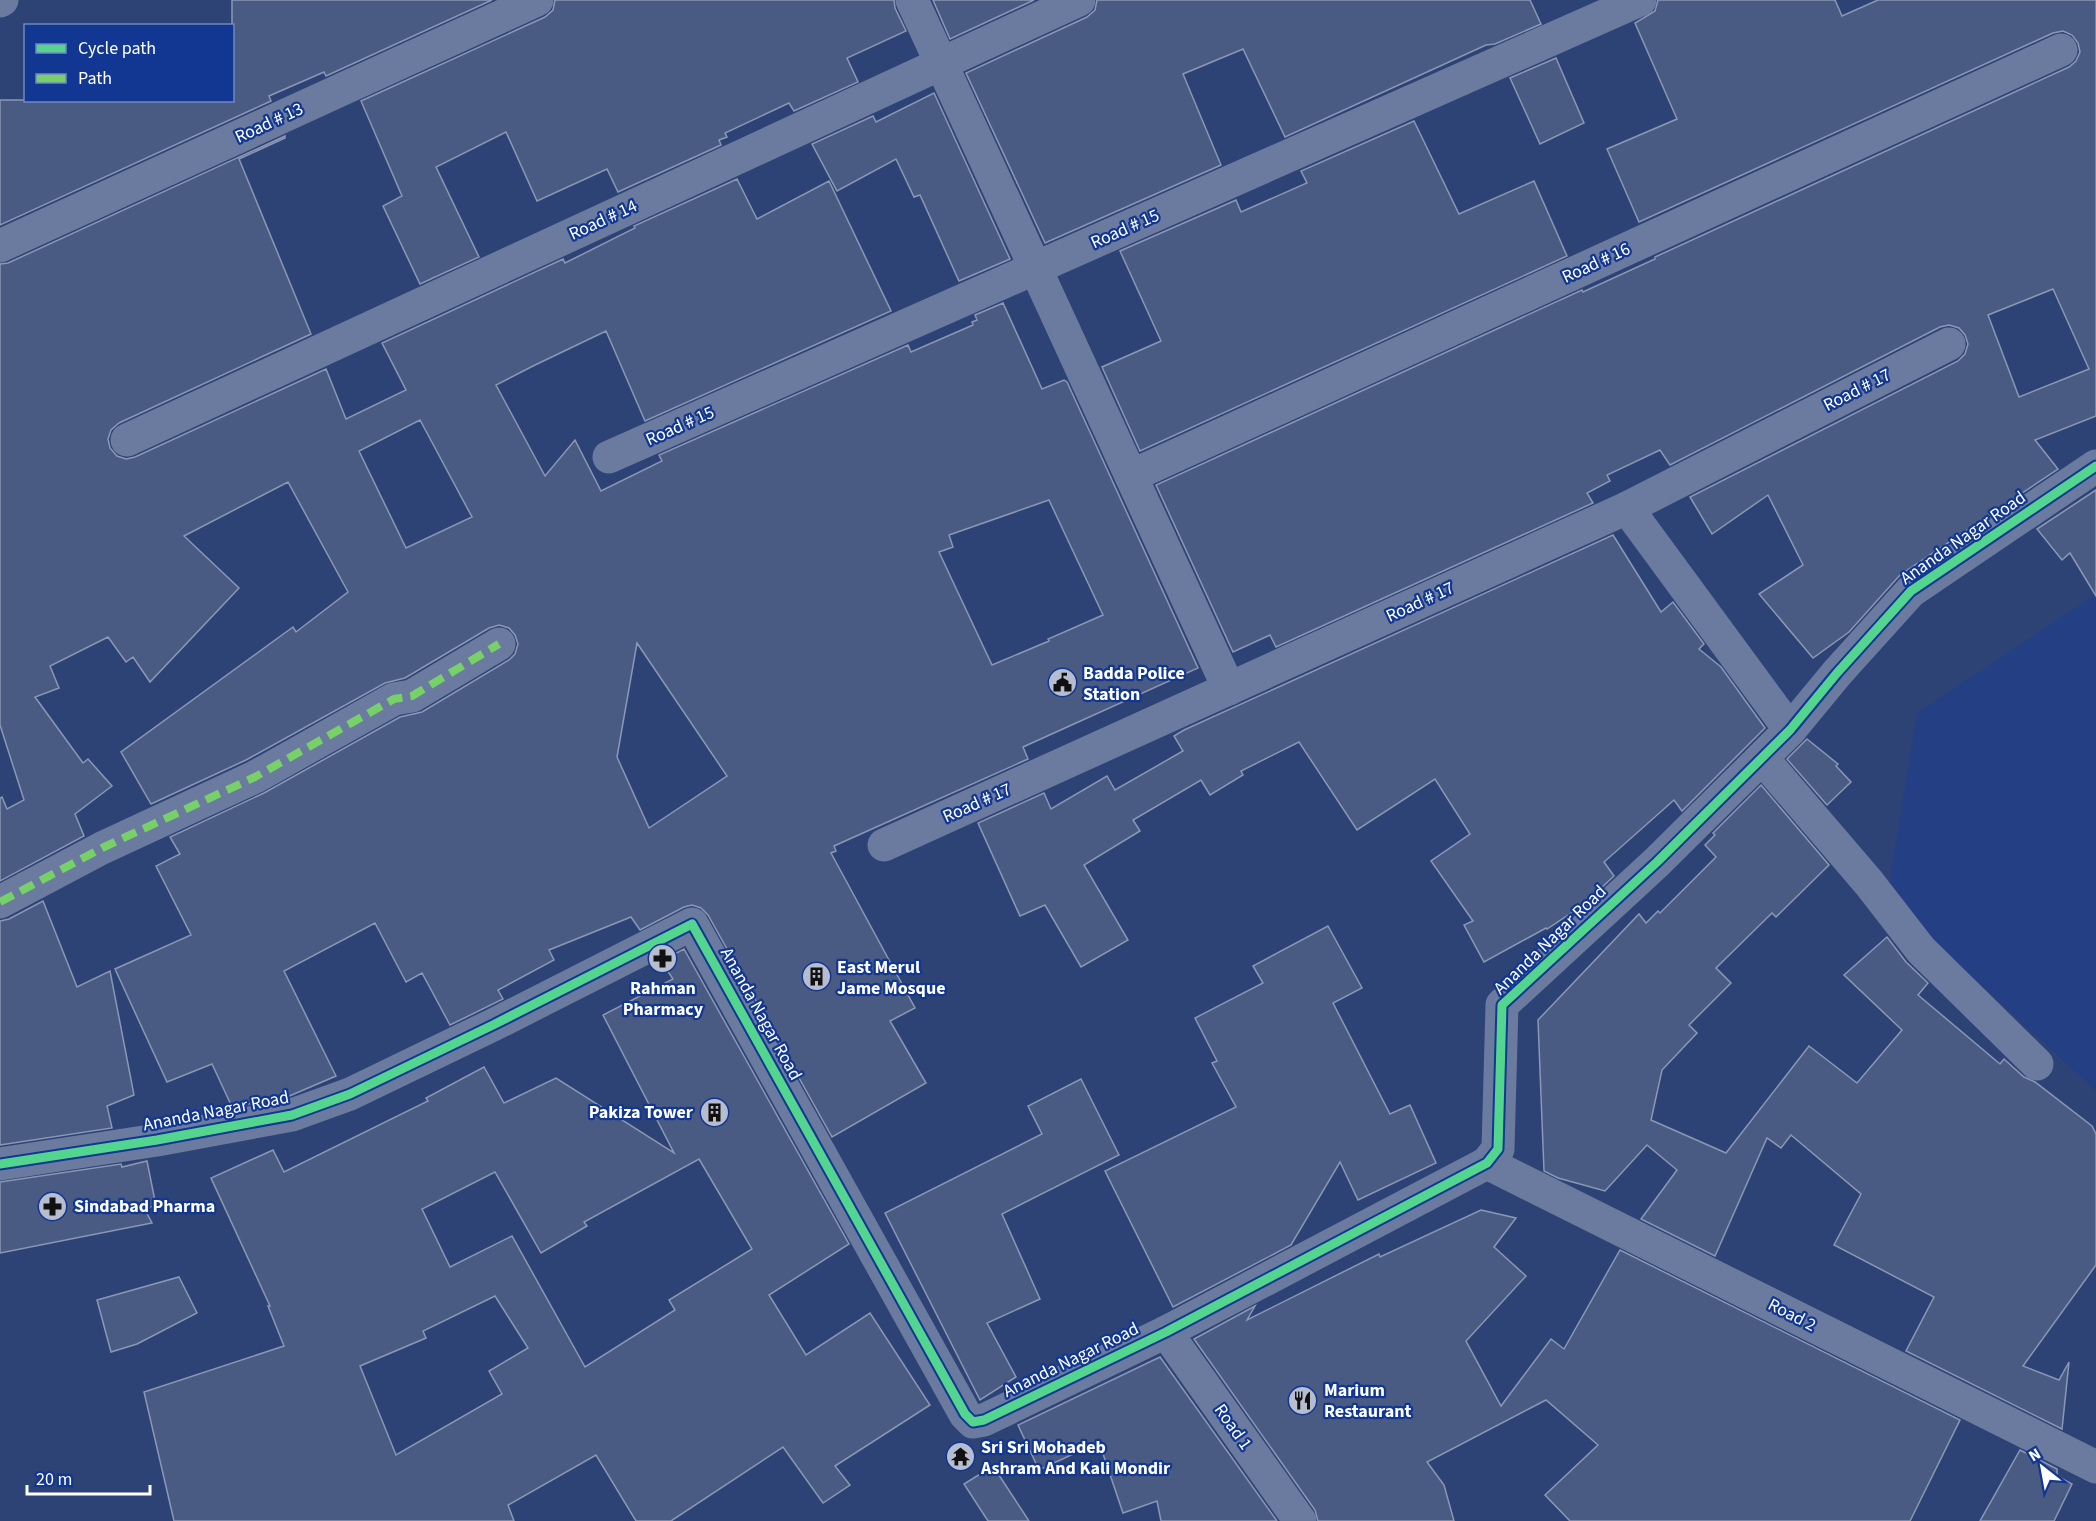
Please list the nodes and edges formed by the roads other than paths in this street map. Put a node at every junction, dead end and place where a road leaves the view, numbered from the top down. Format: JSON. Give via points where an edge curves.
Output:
{"nodes":[{"id":1,"x":537,"y":0,"type":"edge"},
{"id":2,"x":912,"y":0,"type":"edge"},
{"id":3,"x":1079,"y":0,"type":"edge"},
{"id":4,"x":1640,"y":0,"type":"edge"},
{"id":5,"x":2061,"y":50,"type":"dead end"},
{"id":6,"x":941,"y":63,"type":"junction"},
{"id":7,"x":0,"y":246,"type":"edge"},
{"id":8,"x":1036,"y":268,"type":"junction"},
{"id":9,"x":1949,"y":344,"type":"dead end"},
{"id":10,"x":127,"y":440,"type":"dead end"},
{"id":11,"x":609,"y":457,"type":"dead end"},
{"id":12,"x":2096,"y":466,"type":"edge"},
{"id":13,"x":1131,"y":476,"type":"junction"},
{"id":14,"x":1627,"y":507,"type":"junction"},
{"id":15,"x":498,"y":644,"type":"dead end"},
{"id":16,"x":1229,"y":689,"type":"junction"},
{"id":17,"x":1790,"y":730,"type":"junction"},
{"id":18,"x":1762,"y":758,"type":"junction"},
{"id":19,"x":884,"y":845,"type":"dead end"},
{"id":20,"x":0,"y":902,"type":"edge"},
{"id":21,"x":2037,"y":1064,"type":"dead end"},
{"id":22,"x":1487,"y":1163,"type":"junction"},
{"id":23,"x":0,"y":1164,"type":"edge"},
{"id":24,"x":1166,"y":1332,"type":"junction"},
{"id":25,"x":2096,"y":1467,"type":"edge"},
{"id":26,"x":1300,"y":1521,"type":"edge"}],
"edges":[{"from":1,"to":7,"type":"street","name":"Road # 13"},
{"from":2,"to":6,"type":"street"},
{"from":3,"to":6,"type":"street","name":"Road # 14"},
{"from":4,"to":8,"type":"street","name":"Road # 15"},
{"from":5,"to":13,"type":"street","name":"Road # 16"},
{"from":6,"to":8,"type":"street"},
{"from":6,"to":10,"type":"street","name":"Road # 14"},
{"from":8,"to":11,"type":"street","name":"Road # 15"},
{"from":8,"to":13,"type":"street"},
{"from":9,"to":14,"type":"street","name":"Road # 17"},
{"from":12,"to":17,"type":"street","name":"Ananda Nagar Road","via":[[1911,591]]},
{"from":13,"to":16,"type":"street"},
{"from":14,"to":16,"type":"street","name":"Road # 17"},
{"from":14,"to":17,"type":"street"},
{"from":15,"to":20,"type":"street","via":[[412,696],[394,699],[255,777],[102,848]]},
{"from":16,"to":19,"type":"street","name":"Road # 17"},
{"from":17,"to":18,"type":"street","name":"Ananda Nagar Road"},
{"from":18,"to":21,"type":"street","via":[[1921,950]]},
{"from":18,"to":22,"type":"street","name":"Ananda Nagar Road","via":[[1657,862],[1502,1005],[1498,1149]]},
{"from":22,"to":24,"type":"street","name":"Ananda Nagar Road"},
{"from":22,"to":25,"type":"street","name":"Road 2"},
{"from":23,"to":24,"type":"street","name":"Ananda Nagar Road","via":[[292,1115],[350,1094],[692,924],[972,1422],[984,1420]]},
{"from":24,"to":26,"type":"street","name":"Road 1"}]}
